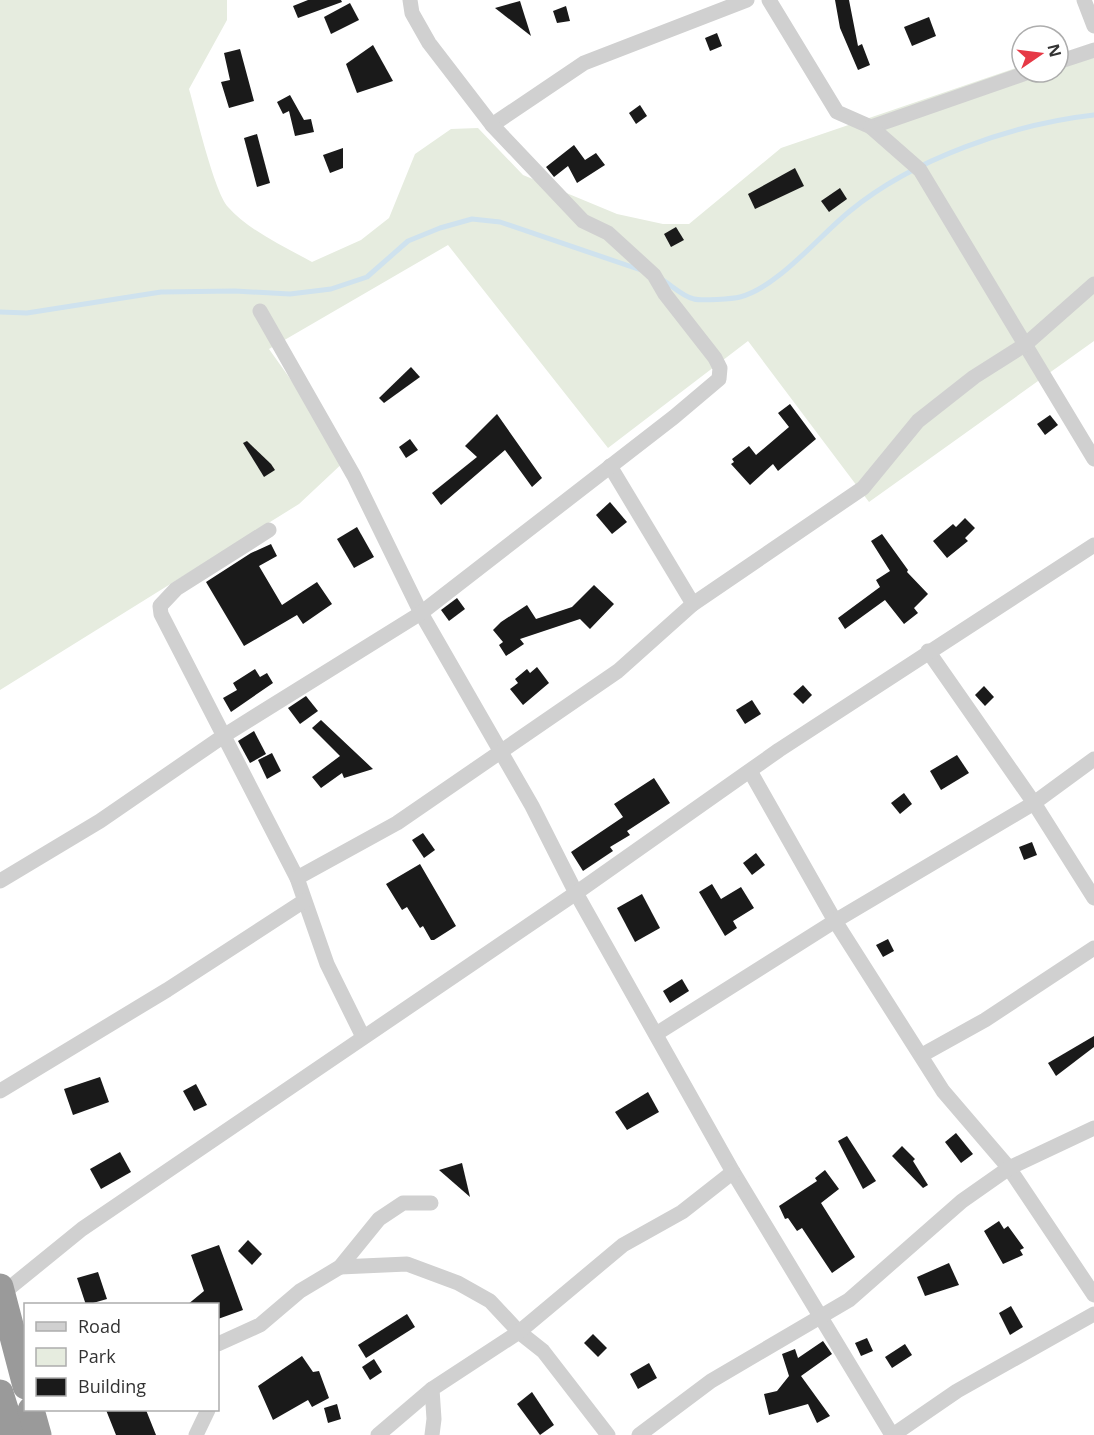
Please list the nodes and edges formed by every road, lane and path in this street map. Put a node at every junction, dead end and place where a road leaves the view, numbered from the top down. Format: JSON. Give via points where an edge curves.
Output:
{"nodes":[{"id":1,"x":400,"y":0,"type":"edge"},
{"id":2,"x":747,"y":0,"type":"edge"},
{"id":3,"x":769,"y":0,"type":"edge"},
{"id":4,"x":1084,"y":0,"type":"edge"},
{"id":5,"x":411,"y":7,"type":"edge"},
{"id":6,"x":1094,"y":26,"type":"edge"},
{"id":7,"x":1094,"y":50,"type":"edge"},
{"id":8,"x":1070,"y":58,"type":"edge"},
{"id":9,"x":1010,"y":79,"type":"edge"},
{"id":10,"x":492,"y":124,"type":"junction"},
{"id":11,"x":871,"y":127,"type":"junction"},
{"id":12,"x":1094,"y":284,"type":"edge"},
{"id":13,"x":260,"y":311,"type":"dead end"},
{"id":14,"x":1026,"y":344,"type":"junction"},
{"id":15,"x":1094,"y":459,"type":"edge"},
{"id":16,"x":610,"y":466,"type":"junction"},
{"id":17,"x":269,"y":530,"type":"dead end"},
{"id":18,"x":1094,"y":545,"type":"edge"},
{"id":19,"x":693,"y":604,"type":"junction"},
{"id":20,"x":421,"y":613,"type":"junction"},
{"id":21,"x":928,"y":651,"type":"junction"},
{"id":22,"x":225,"y":735,"type":"junction"},
{"id":23,"x":502,"y":753,"type":"junction"},
{"id":24,"x":1094,"y":759,"type":"edge"},
{"id":25,"x":750,"y":771,"type":"junction"},
{"id":26,"x":1034,"y":803,"type":"junction"},
{"id":27,"x":297,"y":878,"type":"junction"},
{"id":28,"x":0,"y":881,"type":"edge"},
{"id":29,"x":576,"y":893,"type":"junction"},
{"id":30,"x":1094,"y":898,"type":"edge"},
{"id":31,"x":304,"y":901,"type":"junction"},
{"id":32,"x":835,"y":921,"type":"junction"},
{"id":33,"x":1094,"y":948,"type":"edge"},
{"id":34,"x":656,"y":1034,"type":"junction"},
{"id":35,"x":363,"y":1037,"type":"junction"},
{"id":36,"x":922,"y":1055,"type":"junction"},
{"id":37,"x":0,"y":1091,"type":"edge"},
{"id":38,"x":1094,"y":1128,"type":"edge"},
{"id":39,"x":1010,"y":1168,"type":"junction"},
{"id":40,"x":734,"y":1172,"type":"junction"},
{"id":41,"x":430,"y":1203,"type":"dead end"},
{"id":42,"x":340,"y":1267,"type":"junction"},
{"id":43,"x":1,"y":1290,"type":"edge"},
{"id":44,"x":1094,"y":1295,"type":"edge"},
{"id":45,"x":1094,"y":1314,"type":"edge"},
{"id":46,"x":820,"y":1318,"type":"junction"},
{"id":47,"x":519,"y":1332,"type":"junction"},
{"id":48,"x":219,"y":1344,"type":"edge"},
{"id":49,"x":24,"y":1378,"type":"edge"},
{"id":50,"x":432,"y":1389,"type":"junction"},
{"id":51,"x":0,"y":1393,"type":"edge"},
{"id":52,"x":208,"y":1411,"type":"edge"},
{"id":53,"x":13,"y":1435,"type":"edge"},
{"id":54,"x":196,"y":1435,"type":"edge"},
{"id":55,"x":378,"y":1435,"type":"edge"},
{"id":56,"x":432,"y":1435,"type":"edge"},
{"id":57,"x":608,"y":1435,"type":"edge"},
{"id":58,"x":639,"y":1435,"type":"edge"},
{"id":59,"x":892,"y":1435,"type":"edge"}],
"edges":[{"from":1,"to":5,"type":"street"},
{"from":2,"to":10,"type":"street","via":[[584,63]]},
{"from":3,"to":11,"type":"street","via":[[837,112]]},
{"from":4,"to":6,"type":"street"},
{"from":5,"to":10,"type":"street","via":[[429,43]]},
{"from":7,"to":8,"type":"street"},
{"from":9,"to":11,"type":"street"},
{"from":10,"to":16,"type":"street","via":[[583,221],[608,233],[654,275],[720,369],[719,379]]},
{"from":11,"to":14,"type":"street","via":[[920,170]]},
{"from":12,"to":14,"type":"street"},
{"from":13,"to":20,"type":"street","via":[[354,476]]},
{"from":14,"to":15,"type":"street"},
{"from":14,"to":19,"type":"street","via":[[974,377],[918,422],[863,488]]},
{"from":16,"to":19,"type":"street"},
{"from":16,"to":20,"type":"street"},
{"from":17,"to":22,"type":"street","via":[[176,589],[160,606],[164,622]]},
{"from":18,"to":21,"type":"street"},
{"from":19,"to":23,"type":"street","via":[[618,671]]},
{"from":20,"to":22,"type":"street"},
{"from":20,"to":23,"type":"street"},
{"from":21,"to":25,"type":"street"},
{"from":21,"to":26,"type":"street"},
{"from":22,"to":27,"type":"street"},
{"from":22,"to":28,"type":"street","via":[[100,821]]},
{"from":23,"to":27,"type":"street","via":[[397,823]]},
{"from":23,"to":29,"type":"street"},
{"from":24,"to":26,"type":"street"},
{"from":25,"to":29,"type":"street"},
{"from":25,"to":32,"type":"street"},
{"from":26,"to":30,"type":"street"},
{"from":26,"to":32,"type":"street"},
{"from":27,"to":31,"type":"street"},
{"from":29,"to":34,"type":"street"},
{"from":29,"to":35,"type":"street"},
{"from":31,"to":35,"type":"street","via":[[327,964]]},
{"from":31,"to":37,"type":"street"},
{"from":32,"to":34,"type":"street"},
{"from":32,"to":36,"type":"street"},
{"from":33,"to":36,"type":"street","via":[[985,1020]]},
{"from":34,"to":40,"type":"street"},
{"from":35,"to":43,"type":"street","via":[[82,1229]]},
{"from":36,"to":39,"type":"street","via":[[943,1091]]},
{"from":38,"to":39,"type":"street"},
{"from":39,"to":44,"type":"street"},
{"from":39,"to":46,"type":"street","via":[[962,1201],[849,1300]]},
{"from":40,"to":46,"type":"street"},
{"from":40,"to":47,"type":"street","via":[[682,1212],[623,1245]]},
{"from":41,"to":42,"type":"street","via":[[403,1203],[379,1219]]},
{"from":42,"to":47,"type":"street","via":[[407,1263],[458,1283],[490,1301]]},
{"from":42,"to":48,"type":"street","via":[[300,1291],[260,1325]]},
{"from":43,"to":49,"type":"highway"},
{"from":45,"to":59,"type":"street","via":[[966,1386]]},
{"from":46,"to":58,"type":"street","via":[[711,1382]]},
{"from":46,"to":59,"type":"street"},
{"from":47,"to":50,"type":"street"},
{"from":47,"to":57,"type":"street","via":[[543,1351]]},
{"from":50,"to":55,"type":"street"},
{"from":50,"to":56,"type":"street"},
{"from":51,"to":53,"type":"highway"},
{"from":52,"to":54,"type":"street"}]}
